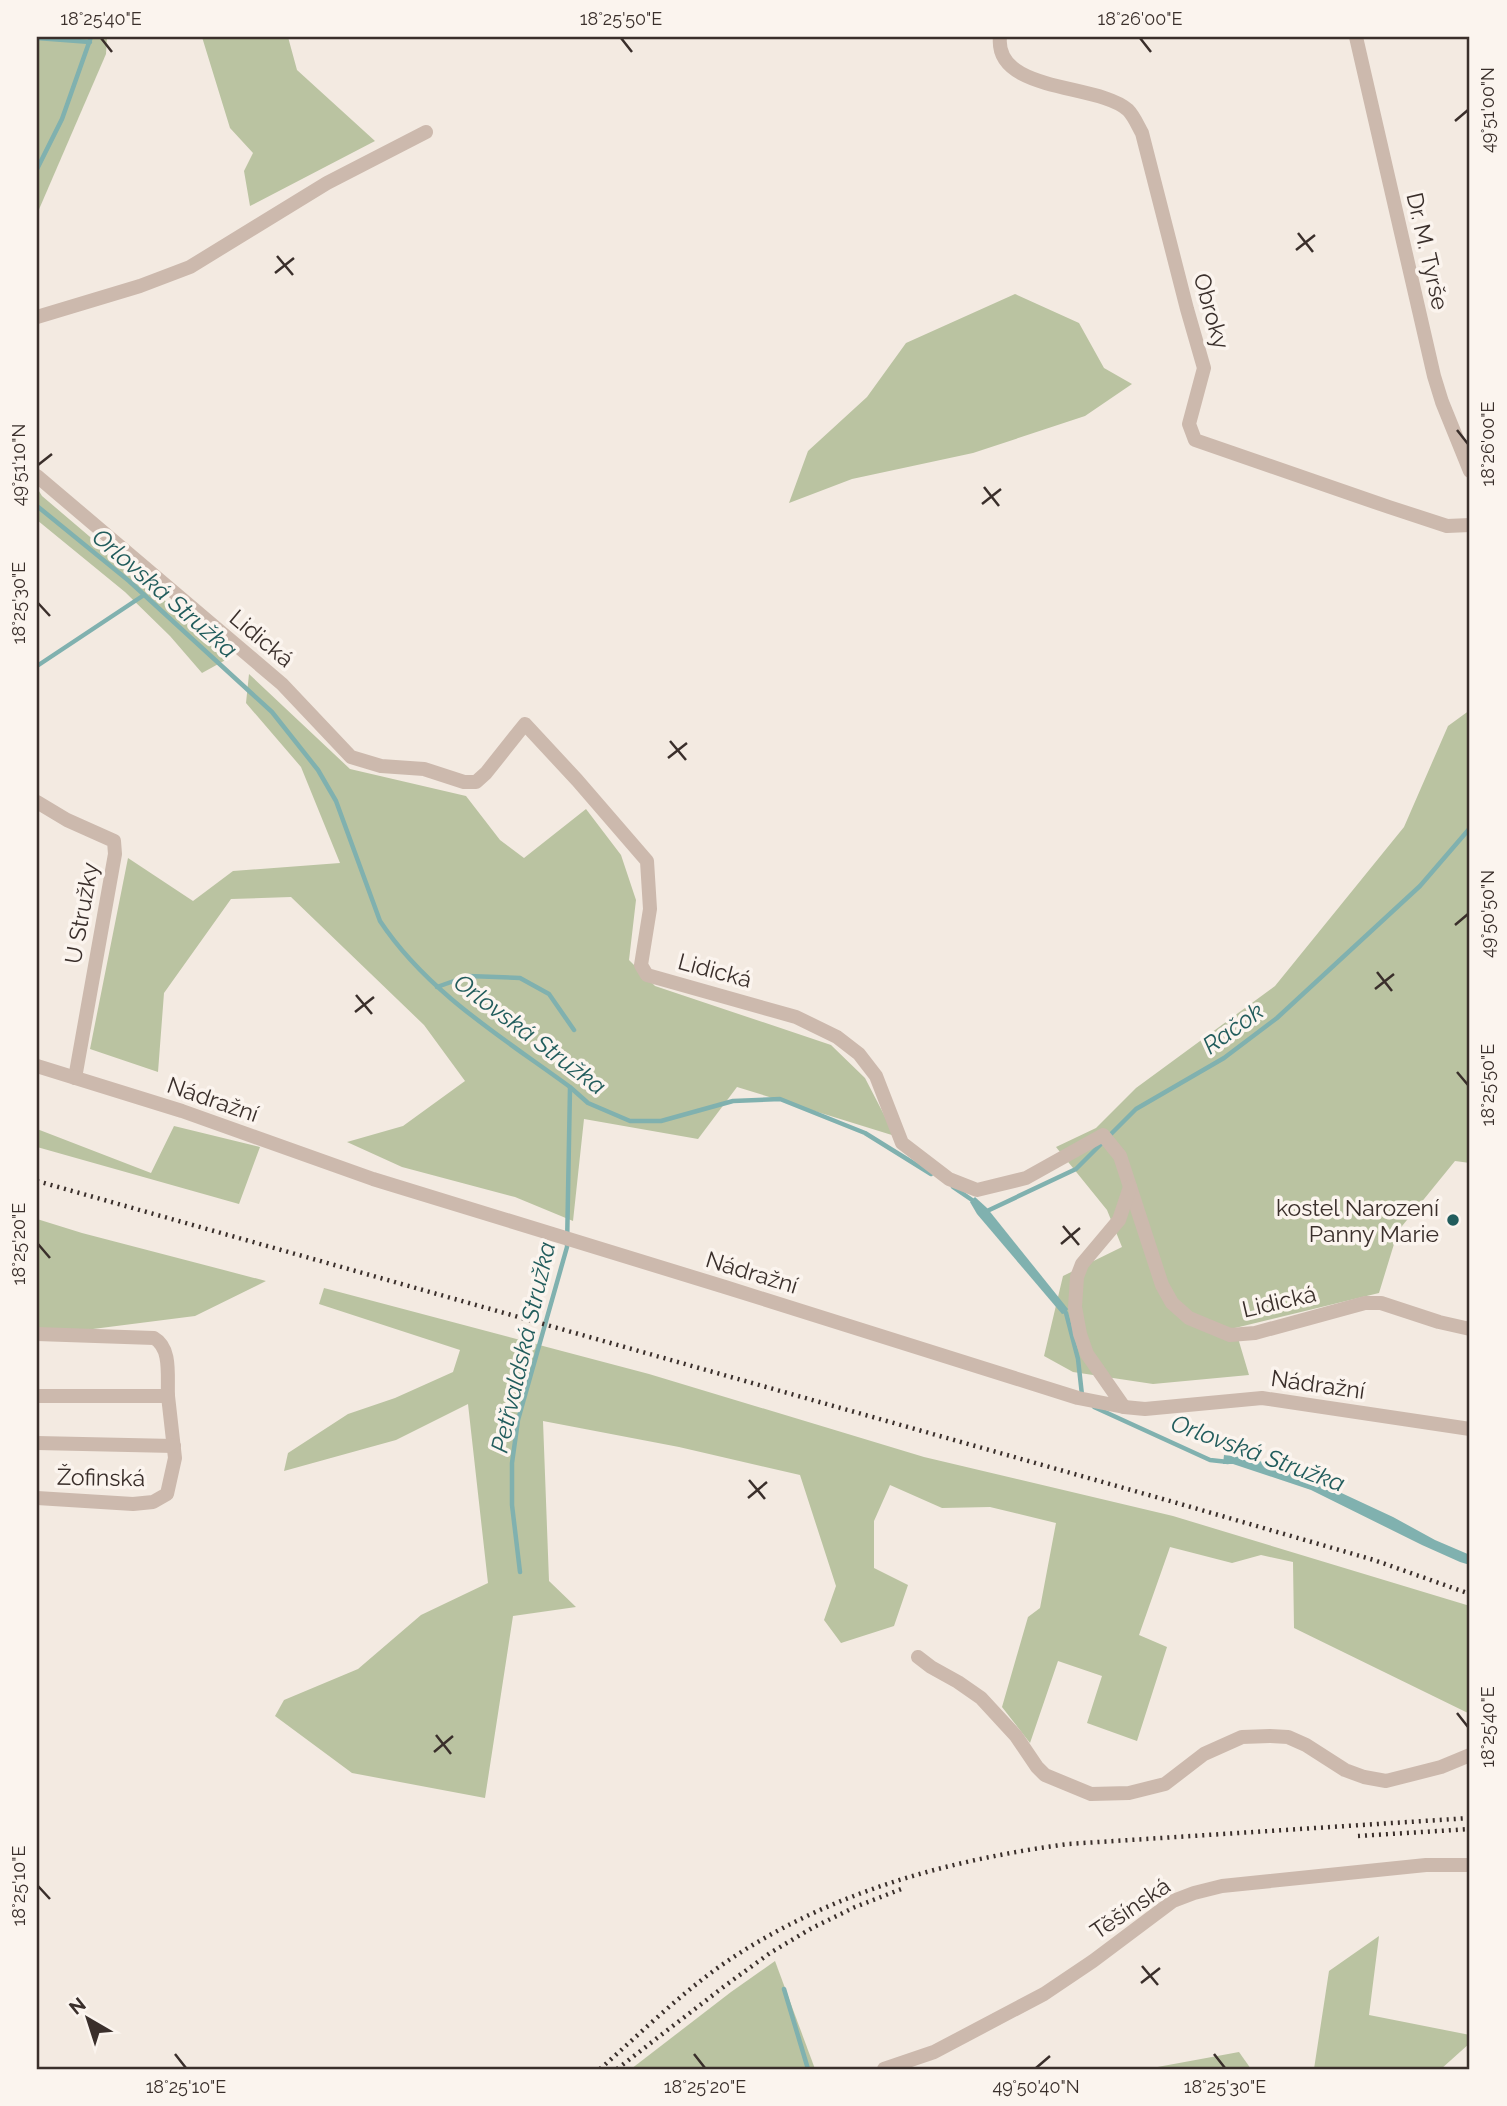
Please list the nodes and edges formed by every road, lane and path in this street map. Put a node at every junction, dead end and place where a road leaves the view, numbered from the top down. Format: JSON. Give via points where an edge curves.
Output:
{"nodes":[{"id":1,"x":1000,"y":37,"type":"edge"},
{"id":2,"x":1356,"y":37,"type":"edge"},
{"id":3,"x":426,"y":132,"type":"dead end"},
{"id":4,"x":37,"y":317,"type":"edge"},
{"id":5,"x":1470,"y":471,"type":"edge"},
{"id":6,"x":37,"y":476,"type":"edge"},
{"id":7,"x":1470,"y":526,"type":"edge"},
{"id":8,"x":37,"y":802,"type":"edge"},
{"id":9,"x":37,"y":1066,"type":"edge"},
{"id":10,"x":75,"y":1078,"type":"junction"},
{"id":11,"x":1130,"y":1187,"type":"junction"},
{"id":12,"x":1470,"y":1329,"type":"edge"},
{"id":13,"x":37,"y":1334,"type":"edge"},
{"id":14,"x":37,"y":1396,"type":"edge"},
{"id":15,"x":168,"y":1396,"type":"junction"},
{"id":16,"x":1124,"y":1408,"type":"junction"},
{"id":17,"x":1470,"y":1429,"type":"edge"},
{"id":18,"x":37,"y":1443,"type":"edge"},
{"id":19,"x":174,"y":1452,"type":"junction"},
{"id":20,"x":37,"y":1498,"type":"edge"},
{"id":21,"x":918,"y":1657,"type":"dead end"},
{"id":22,"x":1470,"y":1755,"type":"edge"},
{"id":23,"x":1470,"y":1865,"type":"edge"},
{"id":24,"x":884,"y":2069,"type":"edge"}],
"edges":[{"from":1,"to":7,"type":"street","name":"Obroky","via":[[1006,62],[1028,78],[1110,100],[1128,111],[1142,133],[1204,368],[1189,424],[1195,440],[1447,526]]},
{"from":2,"to":5,"type":"street","name":"Dr. M. Tyrše","via":[[1434,376]]},
{"from":3,"to":4,"type":"street","via":[[327,183],[190,267]]},
{"from":6,"to":11,"type":"street","name":"Lidická","via":[[282,684],[351,757],[476,782],[525,724],[647,860],[650,909],[641,965],[647,975],[796,1017],[837,1037],[859,1054],[876,1076],[902,1143],[949,1180],[977,1190],[1026,1178],[1103,1135],[1121,1156]]},
{"from":8,"to":10,"type":"street","name":"U Stružky","via":[[114,841]]},
{"from":9,"to":10,"type":"street","name":"Nádražní"},
{"from":10,"to":16,"type":"street","name":"Nádražní","via":[[424,1195],[1040,1387]]},
{"from":11,"to":12,"type":"street","name":"Lidická","via":[[1162,1284],[1172,1303],[1189,1318],[1230,1335],[1381,1303]]},
{"from":11,"to":16,"type":"street","via":[[1119,1220],[1082,1264],[1075,1307],[1087,1354]]},
{"from":13,"to":15,"type":"street","name":"Žofinská","via":[[154,1338],[166,1349]]},
{"from":14,"to":15,"type":"street"},
{"from":15,"to":19,"type":"street","name":"Žofinská"},
{"from":16,"to":17,"type":"street","name":"Nádražní","via":[[1262,1398]]},
{"from":18,"to":19,"type":"street"},
{"from":19,"to":20,"type":"street","name":"Žofinská","via":[[167,1494],[153,1502]]},
{"from":21,"to":22,"type":"street","via":[[981,1698],[1045,1775],[1091,1794],[1129,1793],[1165,1784],[1204,1754],[1242,1737],[1288,1737],[1345,1770],[1386,1781]]},
{"from":23,"to":24,"type":"street","name":"Těšínská","via":[[1426,1865],[1222,1886],[1194,1893],[1173,1901],[1044,1994],[934,2052]]}]}
